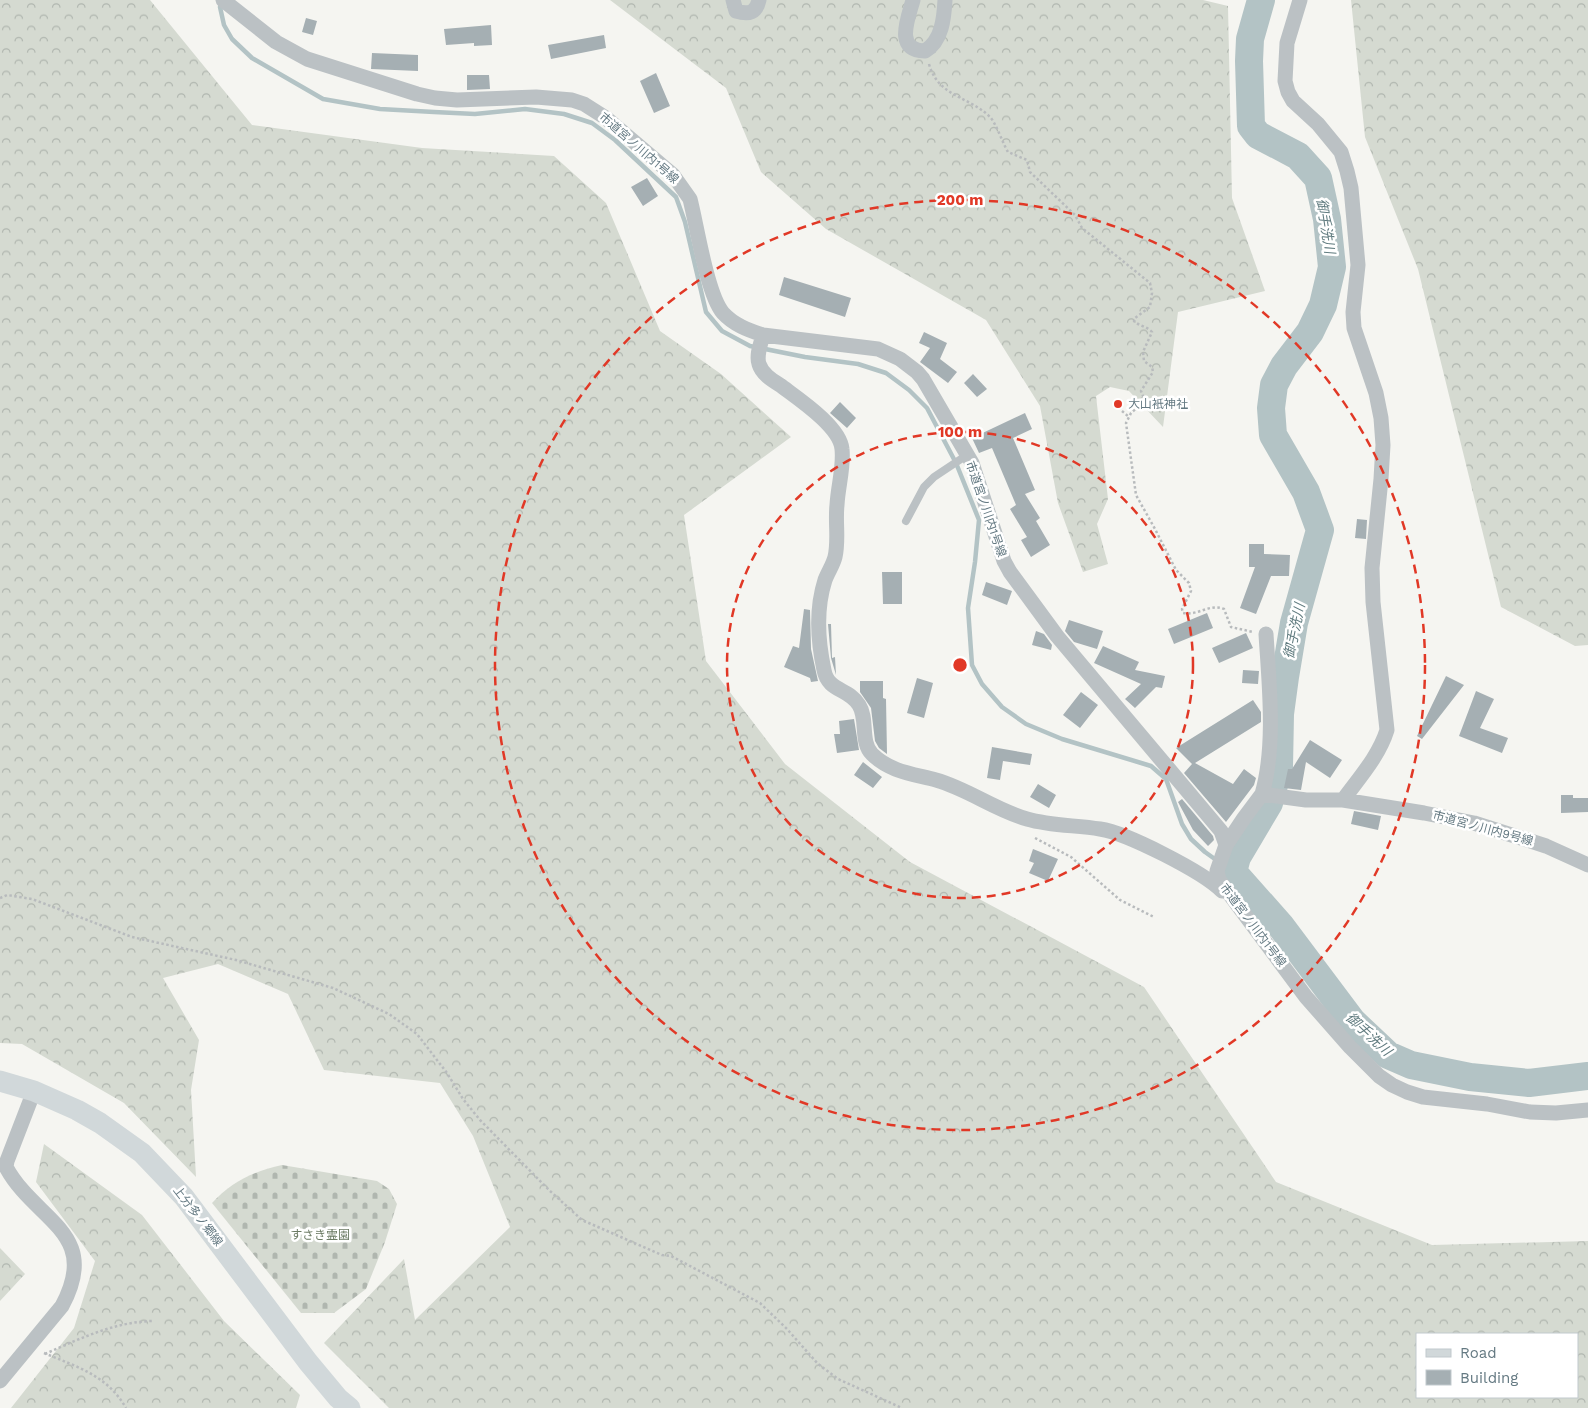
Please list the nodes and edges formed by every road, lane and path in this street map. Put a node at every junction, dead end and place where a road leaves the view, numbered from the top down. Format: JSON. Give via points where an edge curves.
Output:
{"nodes":[{"id":1,"x":733,"y":0,"type":"edge"},
{"id":2,"x":759,"y":0,"type":"edge"},
{"id":3,"x":913,"y":0,"type":"edge"},
{"id":4,"x":946,"y":0,"type":"edge"},
{"id":5,"x":1300,"y":0,"type":"edge"},
{"id":6,"x":226,"y":2,"type":"edge"},
{"id":7,"x":925,"y":51,"type":"junction"},
{"id":8,"x":762,"y":342,"type":"junction"},
{"id":9,"x":1122,"y":411,"type":"dead end"},
{"id":10,"x":1129,"y":417,"type":"junction"},
{"id":11,"x":964,"y":457,"type":"junction"},
{"id":12,"x":906,"y":521,"type":"dead end"},
{"id":13,"x":1266,"y":634,"type":"joint"},
{"id":14,"x":1269,"y":795,"type":"junction"},
{"id":15,"x":1343,"y":800,"type":"junction"},
{"id":16,"x":1027,"y":834,"type":"dead end"},
{"id":17,"x":1225,"y":848,"type":"junction"},
{"id":18,"x":1588,"y":865,"type":"edge"},
{"id":19,"x":0,"y":898,"type":"edge"},
{"id":20,"x":1244,"y":911,"type":"junction"},
{"id":21,"x":1154,"y":917,"type":"dead end"},
{"id":22,"x":0,"y":1081,"type":"edge"},
{"id":23,"x":34,"y":1091,"type":"junction"},
{"id":24,"x":1588,"y":1110,"type":"edge"},
{"id":25,"x":152,"y":1321,"type":"dead end"},
{"id":26,"x":29,"y":1346,"type":"junction"},
{"id":27,"x":45,"y":1354,"type":"junction"},
{"id":28,"x":0,"y":1381,"type":"edge"},
{"id":29,"x":126,"y":1408,"type":"edge"},
{"id":30,"x":350,"y":1408,"type":"edge"},
{"id":31,"x":902,"y":1408,"type":"edge"}],
"edges":[{"from":1,"to":2,"type":"street","via":[[736,12],[745,14],[753,13]]},
{"from":3,"to":7,"type":"street","via":[[905,34],[907,43],[911,48]]},
{"from":4,"to":7,"type":"street","via":[[937,40]]},
{"from":5,"to":15,"type":"street","via":[[1287,42],[1285,81],[1294,101],[1341,152],[1347,171],[1358,265],[1354,328],[1376,393],[1383,445],[1372,568],[1387,730],[1377,752]]},
{"from":6,"to":8,"type":"street","name":"市道宮ノ川内1号線","via":[[276,42],[307,59],[417,94],[456,100],[536,97],[584,104],[606,118],[674,175],[690,199],[718,305]]},
{"from":7,"to":10,"type":"path","via":[[938,84],[992,119],[1008,152],[1026,160],[1030,172],[1075,215],[1082,228],[1150,284],[1150,307],[1134,321],[1152,332],[1143,352],[1144,361],[1152,367],[1152,372],[1141,391],[1145,401]]},
{"from":8,"to":11,"type":"street","name":"市道宮ノ川内1号線","via":[[866,346],[900,359],[923,379]]},
{"from":8,"to":20,"type":"street","via":[[760,367],[765,374],[817,415],[840,439],[837,547],[821,600],[819,646],[826,679],[851,696],[861,709],[872,754],[892,767],[973,794],[1027,819],[1100,829],[1126,837],[1210,880]]},
{"from":9,"to":10,"type":"path"},
{"from":10,"to":13,"type":"path","via":[[1126,423],[1136,495],[1176,570],[1189,583],[1191,591],[1183,613],[1219,607],[1224,609],[1231,627]]},
{"from":11,"to":12,"type":"lane","via":[[924,487]]},
{"from":11,"to":17,"type":"street","name":"市道宮ノ川内1号線","via":[[977,476],[1010,572],[1057,636],[1221,831]]},
{"from":13,"to":14,"type":"street","via":[[1270,701]]},
{"from":14,"to":15,"type":"street","name":"市道宮ノ川内9号線"},
{"from":14,"to":17,"type":"street","via":[[1244,818]]},
{"from":15,"to":18,"type":"street","name":"市道宮ノ川内9号線","via":[[1474,823],[1546,846]]},
{"from":16,"to":21,"type":"path","via":[[1072,857],[1120,900]]},
{"from":17,"to":20,"type":"street","name":"市道宮ノ川内1号線","via":[[1217,874]]},
{"from":19,"to":31,"type":"path","via":[[7,895],[32,899],[132,937],[236,960],[324,985],[389,1014],[417,1034],[480,1120],[582,1220],[671,1256],[760,1302],[818,1364],[838,1379]]},
{"from":20,"to":24,"type":"street","name":"市道宮ノ川内1号線","via":[[1306,996],[1350,1047],[1392,1085],[1423,1097],[1530,1112]]},
{"from":22,"to":23,"type":"main road","name":"上分多ノ郷線"},
{"from":23,"to":26,"type":"street","via":[[6,1167],[24,1192],[63,1233],[73,1249],[76,1263],[70,1292]]},
{"from":23,"to":30,"type":"main road","name":"上分多ノ郷線","via":[[100,1123],[156,1166],[184,1197],[308,1362]]},
{"from":25,"to":27,"type":"path","via":[[140,1321],[89,1335]]},
{"from":26,"to":27,"type":"path"},
{"from":26,"to":28,"type":"street"},
{"from":27,"to":29,"type":"path","via":[[96,1376]]}]}
